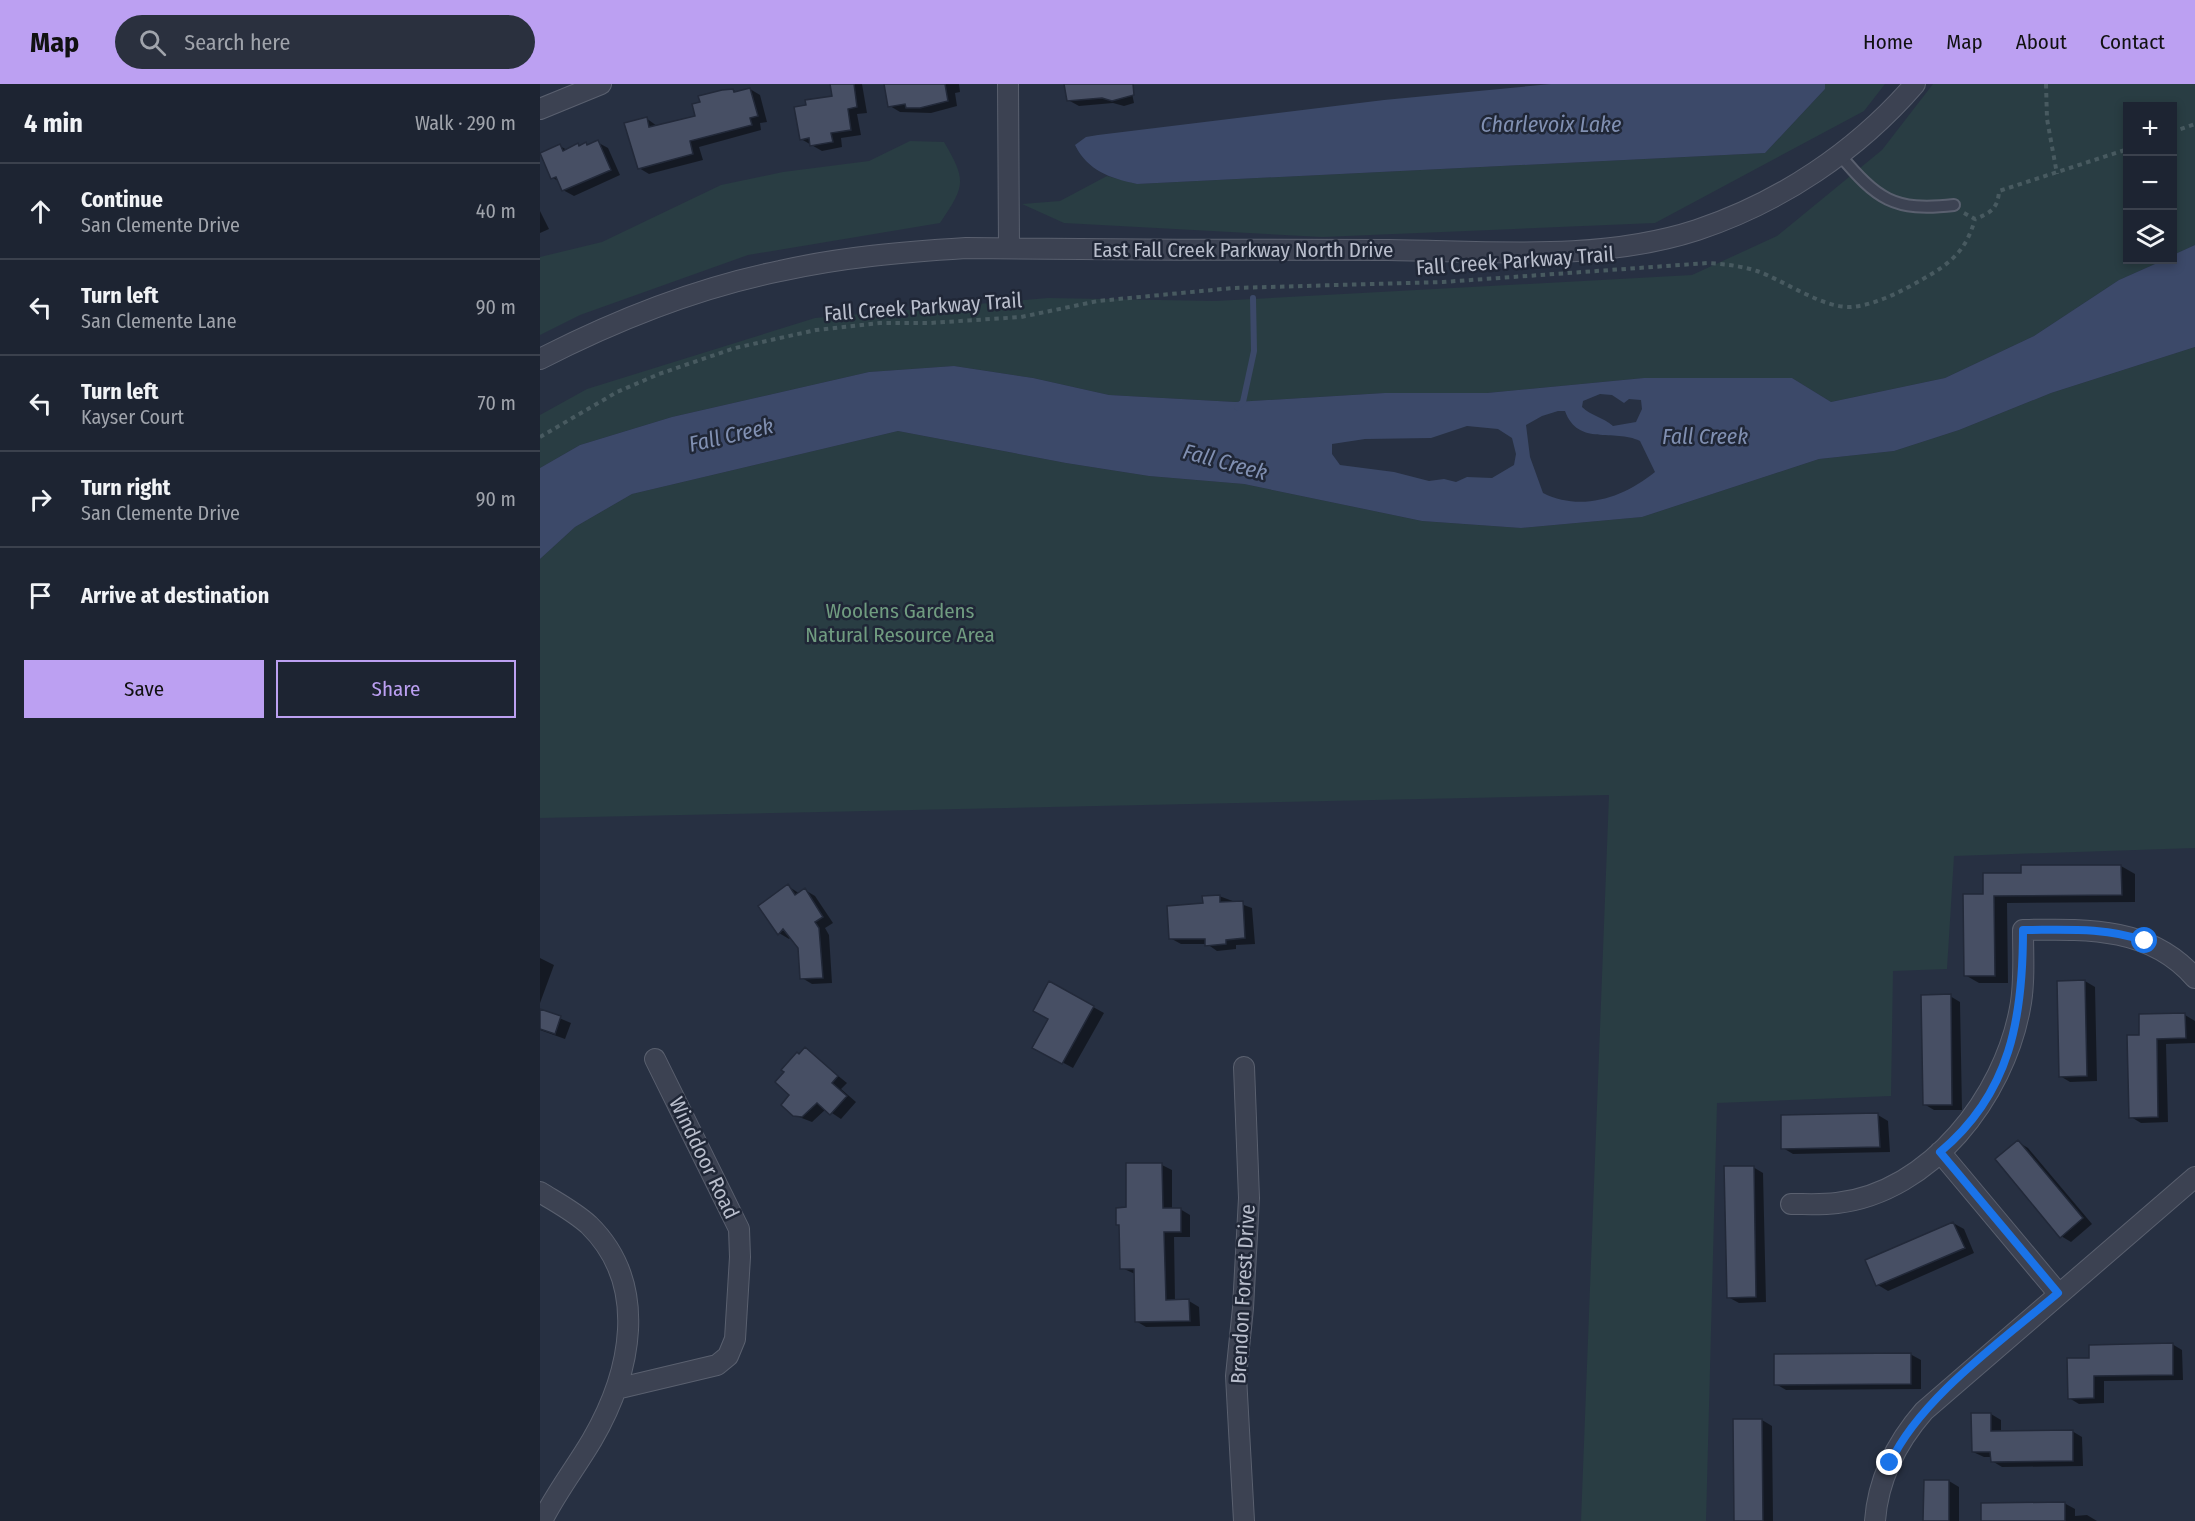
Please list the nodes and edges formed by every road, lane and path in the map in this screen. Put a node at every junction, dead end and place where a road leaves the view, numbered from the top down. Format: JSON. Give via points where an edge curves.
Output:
{"nodes":[{"id":1,"x":601,"y":84,"type":"edge"},
{"id":2,"x":1008,"y":84,"type":"edge"},
{"id":3,"x":1915,"y":84,"type":"edge"},
{"id":4,"x":2046,"y":84,"type":"edge"},
{"id":5,"x":540,"y":109,"type":"edge"},
{"id":6,"x":2195,"y":124,"type":"edge"},
{"id":7,"x":2177,"y":130,"type":"edge"},
{"id":8,"x":2123,"y":150,"type":"edge"},
{"id":9,"x":1839,"y":154,"type":"junction"},
{"id":10,"x":2057,"y":174,"type":"junction"},
{"id":11,"x":1954,"y":205,"type":"dead end"},
{"id":12,"x":1009,"y":248,"type":"junction"},
{"id":13,"x":540,"y":359,"type":"edge"},
{"id":14,"x":540,"y":436,"type":"edge"},
{"id":15,"x":2195,"y":978,"type":"edge"},
{"id":16,"x":655,"y":1059,"type":"dead end"},
{"id":17,"x":1244,"y":1067,"type":"dead end"},
{"id":18,"x":1940,"y":1152,"type":"junction"},
{"id":19,"x":2195,"y":1177,"type":"edge"},
{"id":20,"x":540,"y":1192,"type":"edge"},
{"id":21,"x":1791,"y":1204,"type":"dead end"},
{"id":22,"x":2058,"y":1293,"type":"junction"},
{"id":23,"x":616,"y":1389,"type":"junction"},
{"id":24,"x":542,"y":1521,"type":"edge"},
{"id":25,"x":1244,"y":1521,"type":"edge"},
{"id":26,"x":1875,"y":1521,"type":"edge"}],
"edges":[{"from":1,"to":5,"type":"street"},
{"from":2,"to":12,"type":"street"},
{"from":3,"to":9,"type":"street","name":"East Fall Creek Parkway North Drive","via":[[1869,131]]},
{"from":4,"to":10,"type":"path"},
{"from":6,"to":7,"type":"path"},
{"from":8,"to":10,"type":"path","name":"Fall Creek Parkway Trail"},
{"from":9,"to":11,"type":"lane","via":[[1864,184],[1883,199],[1912,206]]},
{"from":9,"to":12,"type":"street","name":"East Fall Creek Parkway North Drive","via":[[1784,192],[1728,218],[1673,236],[1614,246],[1550,251]]},
{"from":10,"to":14,"type":"path","name":"Fall Creek Parkway Trail","via":[[2000,192],[1996,206],[1975,219],[1970,239],[1947,264],[1911,285],[1865,304],[1839,306],[1758,272],[1708,263],[1454,281],[1233,288],[1098,301],[1021,317],[852,325],[773,339],[695,360],[617,392]]},
{"from":12,"to":13,"type":"street","name":"East Fall Creek Parkway North Drive","via":[[895,253],[765,274],[656,307]]},
{"from":15,"to":18,"type":"street","via":[[2168,954],[2129,936],[2086,929],[2023,930],[2021,999],[2009,1050],[1981,1106]]},
{"from":16,"to":23,"type":"street","name":"Winddoor Road","via":[[737,1222],[740,1257],[735,1339],[728,1356],[717,1365]]},
{"from":17,"to":25,"type":"street","name":"Brendon Forest Drive","via":[[1249,1198],[1236,1376]]},
{"from":18,"to":21,"type":"street","via":[[1880,1191],[1837,1203]]},
{"from":18,"to":22,"type":"street"},
{"from":19,"to":22,"type":"street"},
{"from":20,"to":23,"type":"street","via":[[590,1227],[620,1270],[629,1323]]},
{"from":22,"to":26,"type":"street","via":[[1918,1418],[1890,1463]]},
{"from":23,"to":24,"type":"street","via":[[598,1430]]}]}
